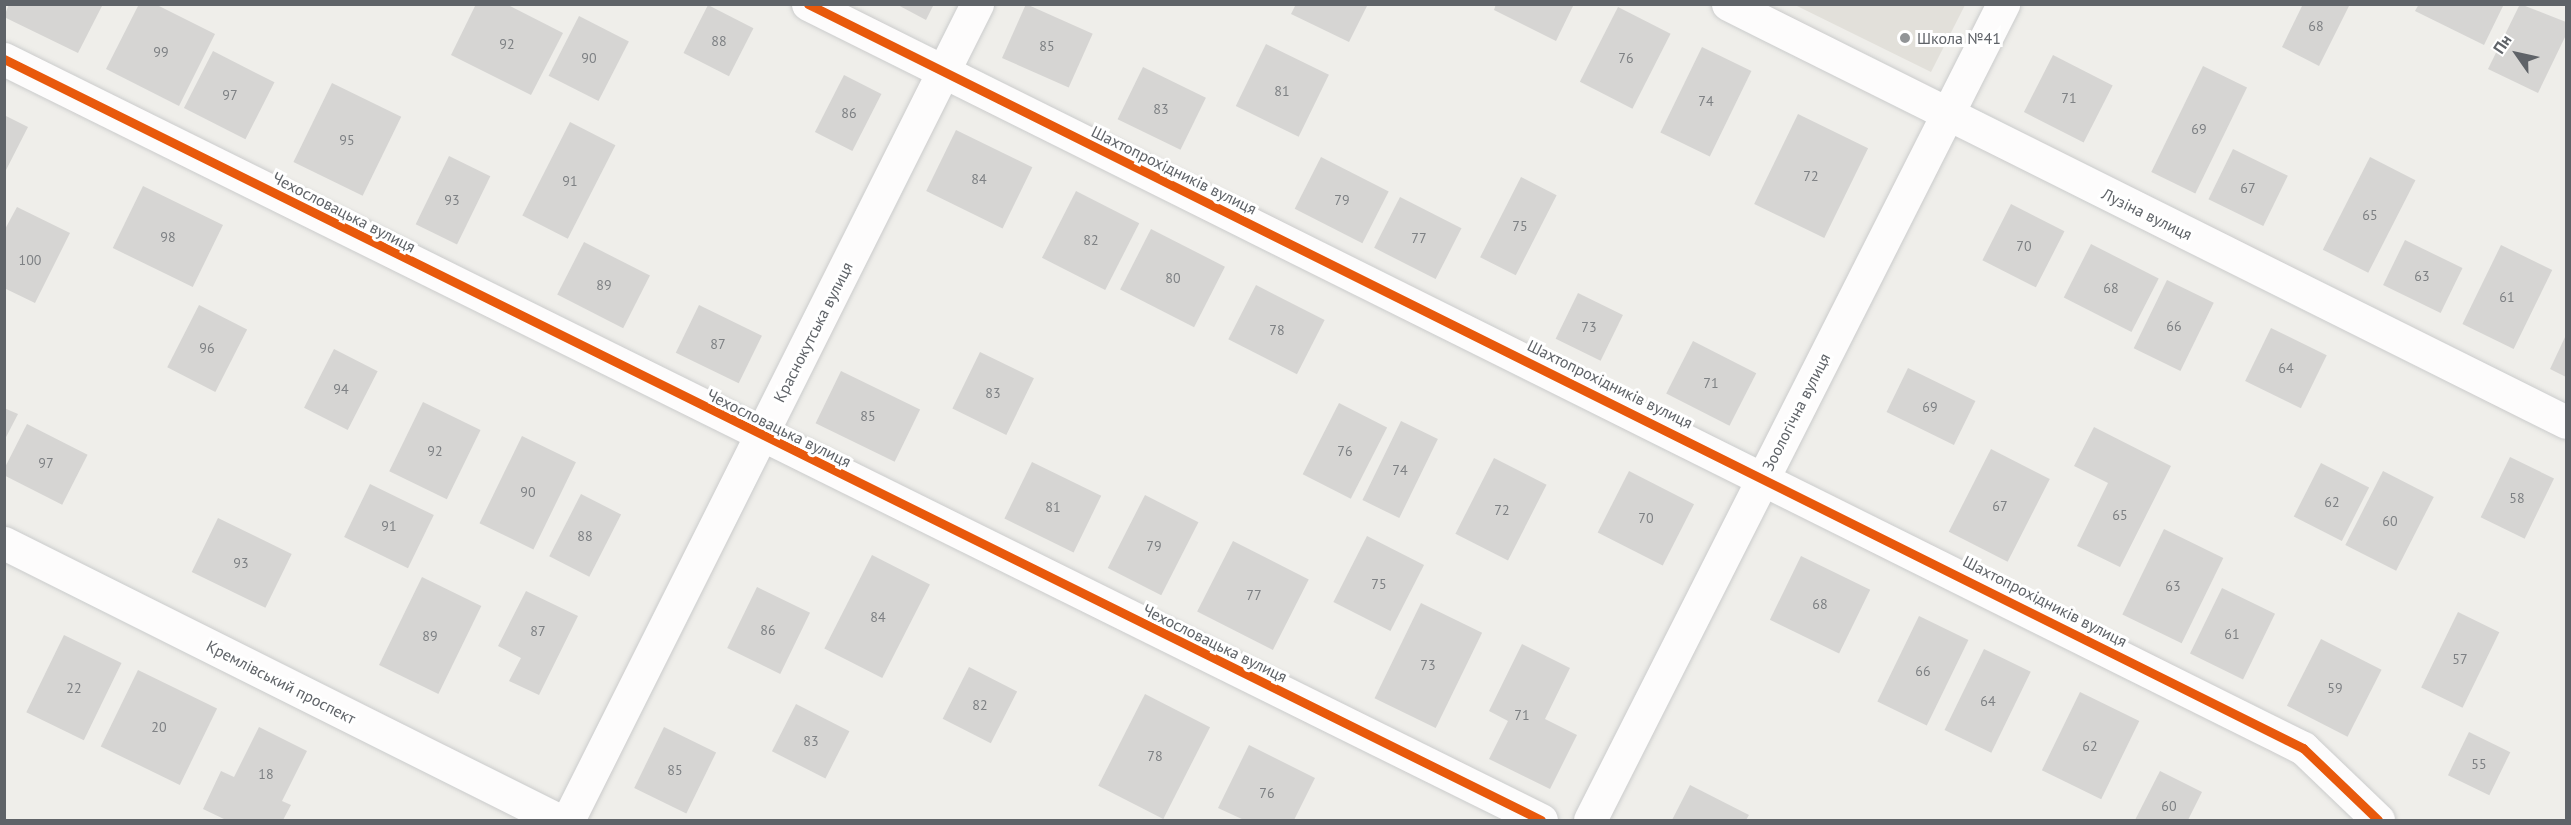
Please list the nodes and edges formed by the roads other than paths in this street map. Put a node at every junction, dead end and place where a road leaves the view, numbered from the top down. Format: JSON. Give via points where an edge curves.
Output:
{"nodes":[{"id":1,"x":808,"y":4,"type":"edge"},
{"id":2,"x":977,"y":4,"type":"edge"},
{"id":3,"x":1728,"y":4,"type":"edge"},
{"id":4,"x":2003,"y":4,"type":"edge"},
{"id":5,"x":4,"y":59,"type":"edge"},
{"id":6,"x":943,"y":73,"type":"junction"},
{"id":7,"x":1947,"y":115,"type":"junction"},
{"id":8,"x":2566,"y":422,"type":"edge"},
{"id":9,"x":761,"y":436,"type":"junction"},
{"id":10,"x":1764,"y":477,"type":"junction"},
{"id":11,"x":4,"y":543,"type":"edge"},
{"id":12,"x":558,"y":820,"type":"edge"},
{"id":13,"x":568,"y":820,"type":"edge"},
{"id":14,"x":1541,"y":820,"type":"edge"},
{"id":15,"x":1590,"y":820,"type":"edge"},
{"id":16,"x":2378,"y":820,"type":"edge"}],
"edges":[{"from":1,"to":6,"type":"street","name":"Шахтопрохідників вулиця"},
{"from":2,"to":6,"type":"street","name":"Краснокутська вулиця"},
{"from":3,"to":7,"type":"street","name":"Лузіна вулиця"},
{"from":4,"to":7,"type":"street","name":"Зоологічна вулиця"},
{"from":5,"to":9,"type":"street","name":"Чехословацька вулиця"},
{"from":6,"to":9,"type":"street","name":"Краснокутська вулиця"},
{"from":6,"to":10,"type":"street","name":"Шахтопрохідників вулиця"},
{"from":7,"to":8,"type":"street","name":"Лузіна вулиця"},
{"from":7,"to":10,"type":"street","name":"Зоологічна вулиця"},
{"from":9,"to":13,"type":"street","name":"Краснокутська вулиця"},
{"from":9,"to":14,"type":"street","name":"Чехословацька вулиця"},
{"from":10,"to":15,"type":"street","name":"Зоологічна вулиця"},
{"from":10,"to":16,"type":"street","name":"Шахтопрохідників вулиця","via":[[2303,748]]},
{"from":11,"to":12,"type":"street","name":"Кремлівський проспект"}]}
